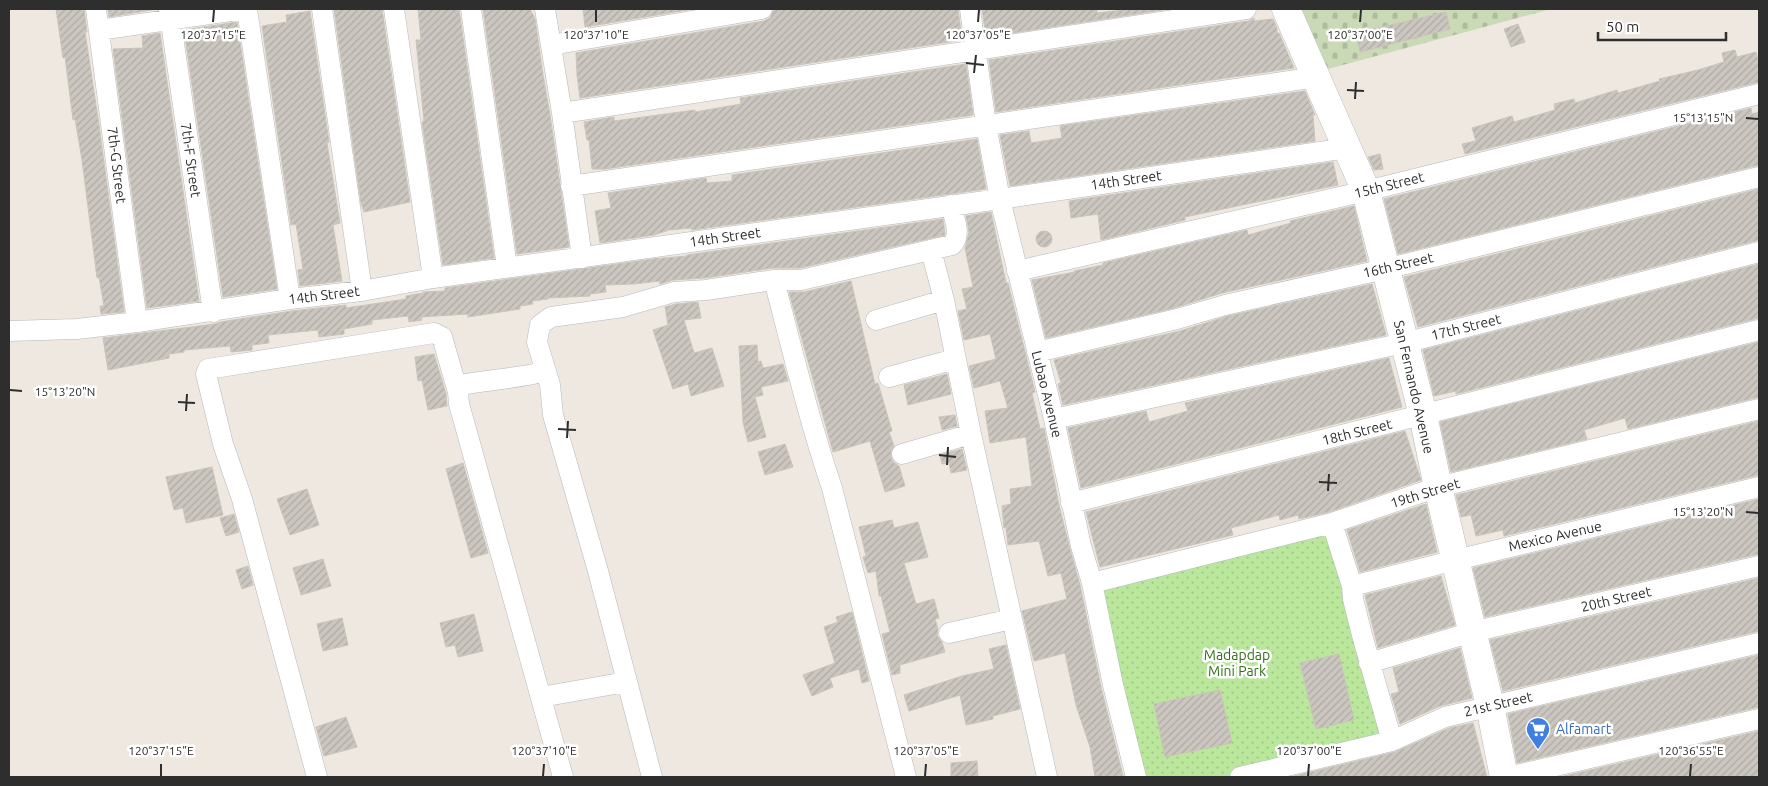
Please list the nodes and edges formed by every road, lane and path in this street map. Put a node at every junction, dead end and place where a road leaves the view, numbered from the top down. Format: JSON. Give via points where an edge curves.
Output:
{"nodes":[{"id":1,"x":96,"y":9,"type":"edge"},
{"id":2,"x":246,"y":9,"type":"edge"},
{"id":3,"x":322,"y":9,"type":"edge"},
{"id":4,"x":394,"y":9,"type":"edge"},
{"id":5,"x":471,"y":9,"type":"edge"},
{"id":6,"x":546,"y":9,"type":"edge"},
{"id":7,"x":762,"y":9,"type":"edge"},
{"id":8,"x":970,"y":9,"type":"edge"},
{"id":9,"x":1246,"y":9,"type":"edge"},
{"id":10,"x":1286,"y":9,"type":"edge"},
{"id":11,"x":170,"y":14,"type":"edge"},
{"id":12,"x":99,"y":30,"type":"junction"},
{"id":13,"x":551,"y":45,"type":"junction"},
{"id":14,"x":975,"y":50,"type":"junction"},
{"id":15,"x":1317,"y":77,"type":"junction"},
{"id":16,"x":1759,"y":94,"type":"edge"},
{"id":17,"x":562,"y":113,"type":"junction"},
{"id":18,"x":986,"y":125,"type":"junction"},
{"id":19,"x":1347,"y":148,"type":"junction"},
{"id":20,"x":1759,"y":177,"type":"edge"},
{"id":21,"x":571,"y":186,"type":"junction"},
{"id":22,"x":1366,"y":190,"type":"junction"},
{"id":23,"x":1000,"y":199,"type":"junction"},
{"id":24,"x":951,"y":206,"type":"junction"},
{"id":25,"x":931,"y":250,"type":"junction"},
{"id":26,"x":1759,"y":252,"type":"edge"},
{"id":27,"x":582,"y":258,"type":"junction"},
{"id":28,"x":507,"y":268,"type":"junction"},
{"id":29,"x":1385,"y":269,"type":"junction"},
{"id":30,"x":1017,"y":271,"type":"junction"},
{"id":31,"x":433,"y":278,"type":"junction"},
{"id":32,"x":774,"y":280,"type":"junction"},
{"id":33,"x":362,"y":291,"type":"junction"},
{"id":34,"x":290,"y":299,"type":"junction"},
{"id":35,"x":944,"y":300,"type":"junction"},
{"id":36,"x":213,"y":312,"type":"junction"},
{"id":37,"x":876,"y":320,"type":"dead end"},
{"id":38,"x":137,"y":322,"type":"junction"},
{"id":39,"x":1759,"y":330,"type":"edge"},
{"id":40,"x":9,"y":331,"type":"edge"},
{"id":41,"x":1404,"y":343,"type":"junction"},
{"id":42,"x":1037,"y":352,"type":"junction"},
{"id":43,"x":955,"y":360,"type":"junction"},
{"id":44,"x":546,"y":371,"type":"junction"},
{"id":45,"x":889,"y":377,"type":"dead end"},
{"id":46,"x":458,"y":392,"type":"junction"},
{"id":47,"x":1759,"y":409,"type":"edge"},
{"id":48,"x":1422,"y":415,"type":"junction"},
{"id":49,"x":1054,"y":419,"type":"junction"},
{"id":50,"x":970,"y":434,"type":"junction"},
{"id":51,"x":902,"y":454,"type":"dead end"},
{"id":52,"x":1438,"y":487,"type":"junction"},
{"id":53,"x":1759,"y":487,"type":"edge"},
{"id":54,"x":1071,"y":502,"type":"junction"},
{"id":55,"x":1332,"y":523,"type":"junction"},
{"id":56,"x":1456,"y":560,"type":"junction"},
{"id":57,"x":1759,"y":566,"type":"edge"},
{"id":58,"x":1092,"y":583,"type":"junction"},
{"id":59,"x":1352,"y":586,"type":"junction"},
{"id":60,"x":1012,"y":619,"type":"junction"},
{"id":61,"x":1472,"y":632,"type":"junction"},
{"id":62,"x":949,"y":633,"type":"dead end"},
{"id":63,"x":1759,"y":643,"type":"edge"},
{"id":64,"x":1370,"y":663,"type":"junction"},
{"id":65,"x":626,"y":682,"type":"junction"},
{"id":66,"x":541,"y":697,"type":"junction"},
{"id":67,"x":1490,"y":706,"type":"junction"},
{"id":68,"x":1759,"y":719,"type":"edge"},
{"id":69,"x":1392,"y":741,"type":"junction"},
{"id":70,"x":317,"y":777,"type":"edge"},
{"id":71,"x":563,"y":777,"type":"edge"},
{"id":72,"x":652,"y":777,"type":"edge"},
{"id":73,"x":906,"y":777,"type":"edge"},
{"id":74,"x":1047,"y":777,"type":"edge"},
{"id":75,"x":1136,"y":777,"type":"edge"},
{"id":76,"x":1240,"y":777,"type":"edge"},
{"id":77,"x":1504,"y":777,"type":"edge"},
{"id":78,"x":1508,"y":777,"type":"edge"}],
"edges":[{"from":1,"to":12,"type":"street","name":"7th-G Street"},
{"from":2,"to":11,"type":"street"},
{"from":2,"to":34,"type":"street"},
{"from":3,"to":33,"type":"street"},
{"from":4,"to":31,"type":"street"},
{"from":5,"to":28,"type":"street"},
{"from":6,"to":13,"type":"street"},
{"from":7,"to":13,"type":"street"},
{"from":8,"to":14,"type":"street","name":"Lubao Avenue"},
{"from":9,"to":14,"type":"street"},
{"from":10,"to":15,"type":"main road","name":"San Fernando Avenue"},
{"from":11,"to":12,"type":"street"},
{"from":11,"to":36,"type":"street","name":"7th-F Street"},
{"from":12,"to":38,"type":"street","name":"7th-G Street"},
{"from":13,"to":17,"type":"street"},
{"from":14,"to":17,"type":"street"},
{"from":14,"to":18,"type":"street","name":"Lubao Avenue"},
{"from":15,"to":18,"type":"street"},
{"from":15,"to":19,"type":"main road","name":"San Fernando Avenue"},
{"from":16,"to":22,"type":"street","name":"15th Street"},
{"from":17,"to":21,"type":"street"},
{"from":18,"to":21,"type":"street"},
{"from":18,"to":23,"type":"street","name":"Lubao Avenue"},
{"from":19,"to":22,"type":"main road","name":"San Fernando Avenue"},
{"from":19,"to":23,"type":"street","name":"14th Street"},
{"from":20,"to":29,"type":"street","name":"16th Street"},
{"from":21,"to":27,"type":"street"},
{"from":22,"to":29,"type":"main road","name":"San Fernando Avenue"},
{"from":22,"to":30,"type":"street","name":"15th Street"},
{"from":23,"to":24,"type":"street","name":"14th Street"},
{"from":23,"to":30,"type":"street","name":"Lubao Avenue"},
{"from":24,"to":25,"type":"street","via":[[957,240],[952,245]]},
{"from":24,"to":27,"type":"street","name":"14th Street"},
{"from":25,"to":32,"type":"street","via":[[801,280]]},
{"from":25,"to":35,"type":"street"},
{"from":26,"to":41,"type":"street","name":"17th Street"},
{"from":27,"to":28,"type":"street","name":"14th Street"},
{"from":28,"to":31,"type":"street","name":"14th Street"},
{"from":29,"to":41,"type":"main road","name":"San Fernando Avenue"},
{"from":29,"to":42,"type":"street","name":"16th Street"},
{"from":30,"to":42,"type":"street","name":"Lubao Avenue"},
{"from":31,"to":33,"type":"street","name":"14th Street"},
{"from":32,"to":44,"type":"street","via":[[674,292],[623,306],[552,317],[540,325],[537,342]]},
{"from":32,"to":73,"type":"street","via":[[832,488]]},
{"from":33,"to":34,"type":"street","name":"14th Street"},
{"from":34,"to":36,"type":"street","name":"14th Street"},
{"from":35,"to":37,"type":"street"},
{"from":35,"to":43,"type":"street"},
{"from":36,"to":38,"type":"street","name":"14th Street"},
{"from":38,"to":40,"type":"street","name":"14th Street","via":[[77,329]]},
{"from":39,"to":48,"type":"street","name":"18th Street"},
{"from":41,"to":48,"type":"main road","name":"San Fernando Avenue"},
{"from":41,"to":49,"type":"street","name":"17th Street"},
{"from":42,"to":49,"type":"street","name":"Lubao Avenue"},
{"from":43,"to":45,"type":"street"},
{"from":43,"to":50,"type":"street"},
{"from":44,"to":46,"type":"street","via":[[531,376],[462,384]]},
{"from":44,"to":65,"type":"street","via":[[553,415]]},
{"from":46,"to":66,"type":"street"},
{"from":46,"to":70,"type":"street","via":[[442,337],[434,333],[208,369],[206,374]]},
{"from":47,"to":52,"type":"street","name":"19th Street"},
{"from":48,"to":52,"type":"main road","name":"San Fernando Avenue"},
{"from":48,"to":54,"type":"street","name":"18th Street"},
{"from":49,"to":54,"type":"street","name":"Lubao Avenue"},
{"from":50,"to":51,"type":"street"},
{"from":50,"to":60,"type":"street"},
{"from":52,"to":55,"type":"street","name":"19th Street"},
{"from":52,"to":56,"type":"main road","name":"San Fernando Avenue"},
{"from":53,"to":56,"type":"street","name":"Mexico Avenue"},
{"from":54,"to":58,"type":"street","name":"Lubao Avenue"},
{"from":55,"to":58,"type":"street","name":"19th Street"},
{"from":55,"to":59,"type":"street"},
{"from":56,"to":59,"type":"street","name":"Mexico Avenue"},
{"from":56,"to":61,"type":"main road","name":"San Fernando Avenue"},
{"from":57,"to":61,"type":"street","name":"20th Street"},
{"from":58,"to":75,"type":"street","name":"Lubao Avenue"},
{"from":59,"to":64,"type":"street"},
{"from":60,"to":62,"type":"street"},
{"from":60,"to":74,"type":"street"},
{"from":61,"to":64,"type":"street","name":"20th Street"},
{"from":61,"to":67,"type":"main road","name":"San Fernando Avenue"},
{"from":63,"to":67,"type":"street","name":"21st Street"},
{"from":64,"to":69,"type":"street"},
{"from":65,"to":66,"type":"street"},
{"from":65,"to":72,"type":"street"},
{"from":66,"to":71,"type":"street"},
{"from":67,"to":69,"type":"street","name":"21st Street","via":[[1445,717]]},
{"from":67,"to":77,"type":"main road","name":"San Fernando Avenue"},
{"from":68,"to":78,"type":"street"},
{"from":69,"to":76,"type":"street","name":"21st Street"}]}
